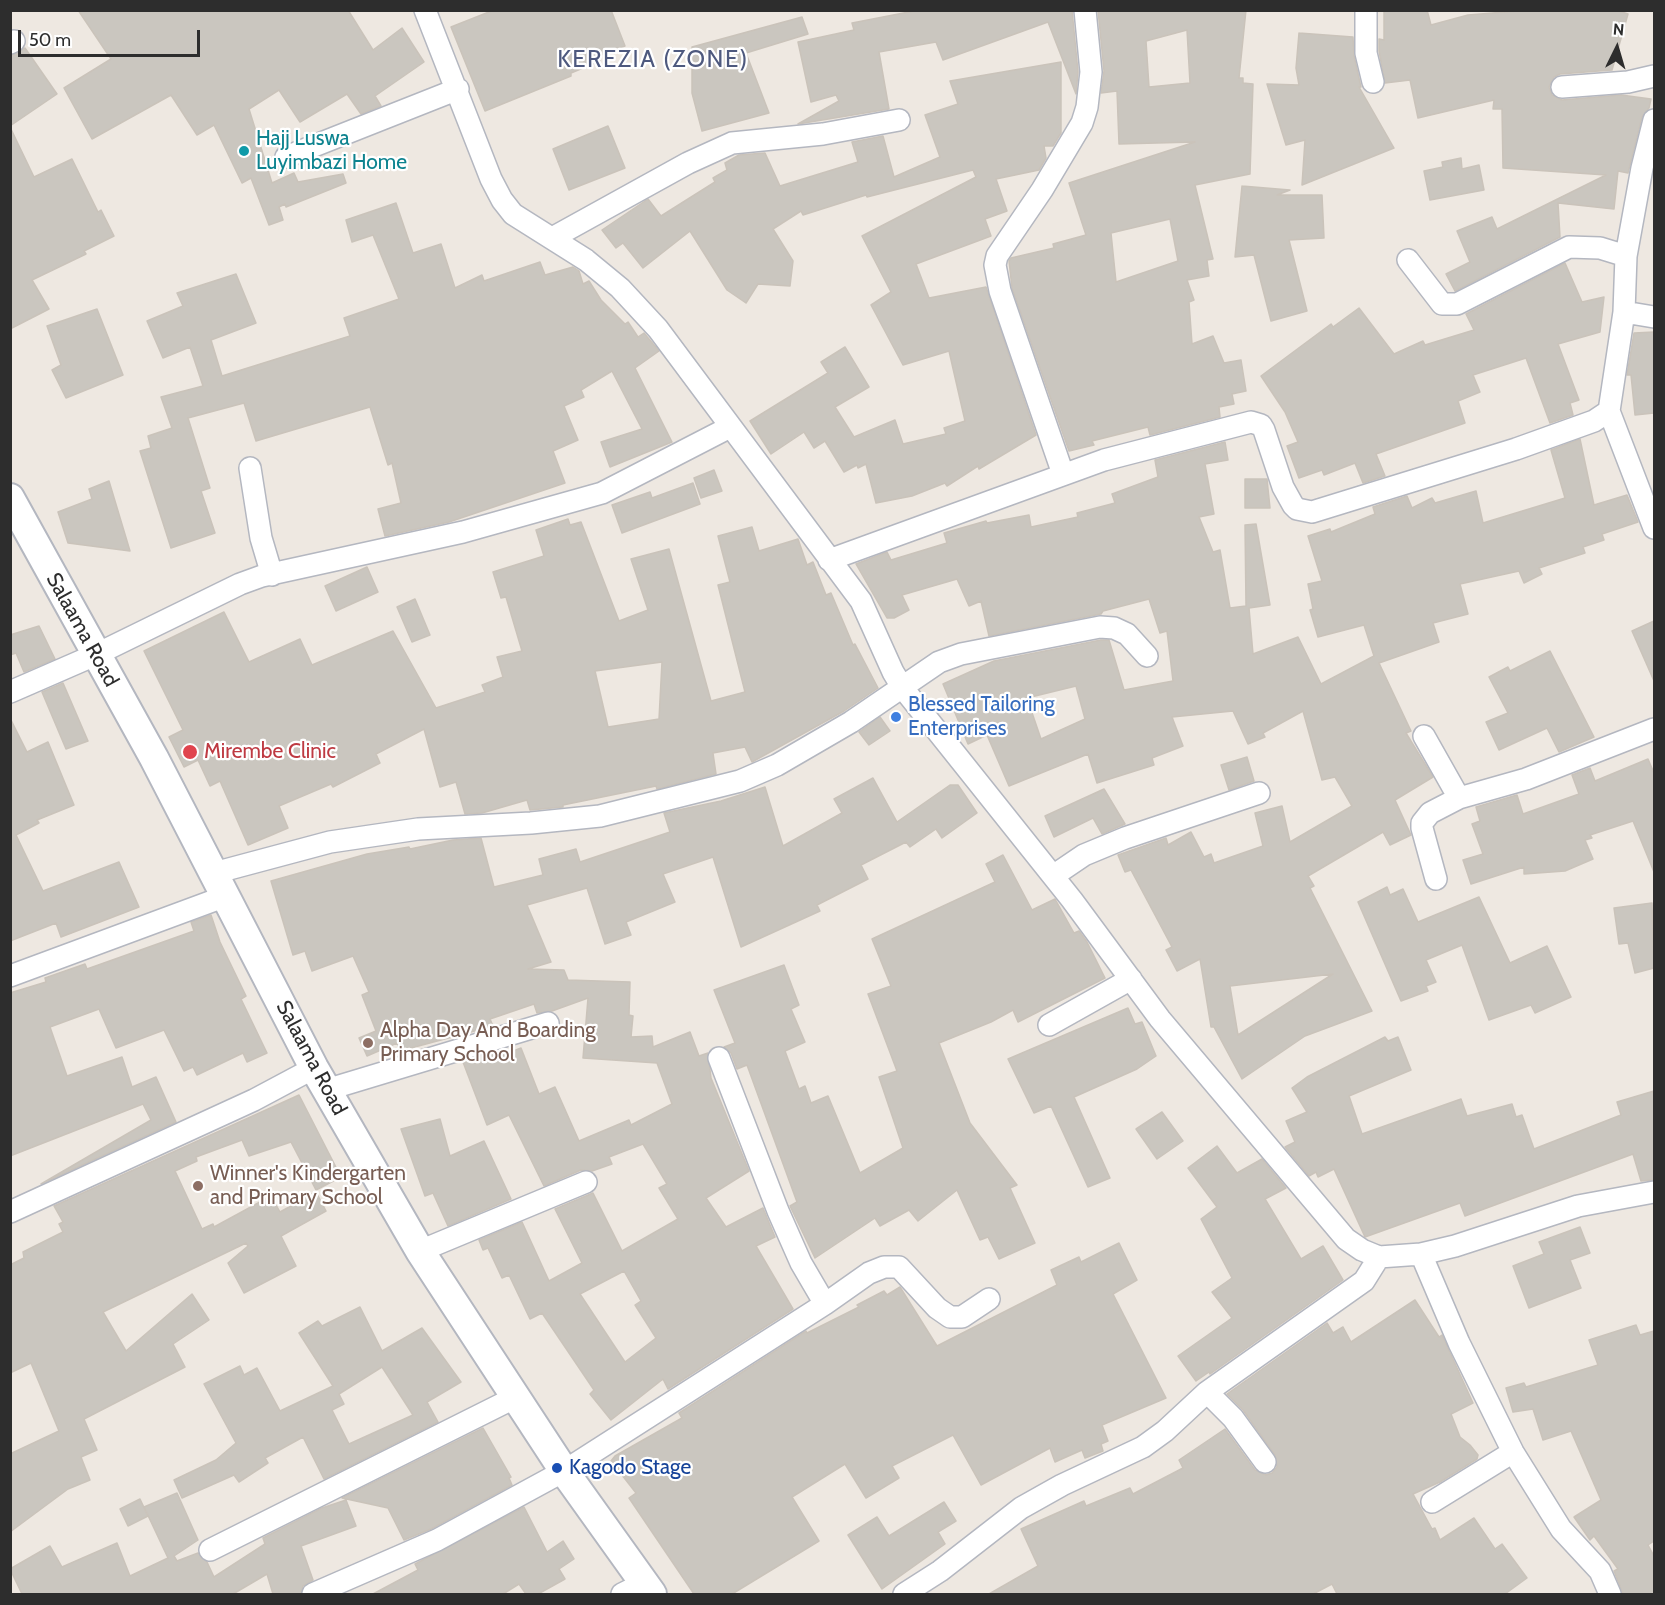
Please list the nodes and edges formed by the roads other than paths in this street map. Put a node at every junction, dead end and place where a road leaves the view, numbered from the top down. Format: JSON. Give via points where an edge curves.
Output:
{"nodes":[{"id":1,"x":425,"y":10,"type":"edge"},
{"id":2,"x":1085,"y":10,"type":"edge"},
{"id":3,"x":1366,"y":10,"type":"edge"},
{"id":4,"x":1654,"y":76,"type":"edge"},
{"id":5,"x":1373,"y":82,"type":"dead end"},
{"id":6,"x":1562,"y":87,"type":"dead end"},
{"id":7,"x":458,"y":89,"type":"junction"},
{"id":8,"x":898,"y":120,"type":"dead end"},
{"id":9,"x":1654,"y":120,"type":"edge"},
{"id":10,"x":286,"y":157,"type":"dead end"},
{"id":11,"x":554,"y":237,"type":"junction"},
{"id":12,"x":1626,"y":256,"type":"junction"},
{"id":13,"x":1408,"y":260,"type":"dead end"},
{"id":14,"x":1624,"y":312,"type":"junction"},
{"id":15,"x":1654,"y":318,"type":"edge"},
{"id":16,"x":1609,"y":411,"type":"junction"},
{"id":17,"x":730,"y":427,"type":"junction"},
{"id":18,"x":250,"y":468,"type":"dead end"},
{"id":19,"x":1063,"y":474,"type":"junction"},
{"id":20,"x":10,"y":498,"type":"edge"},
{"id":21,"x":1654,"y":528,"type":"edge"},
{"id":22,"x":830,"y":560,"type":"junction"},
{"id":23,"x":272,"y":574,"type":"junction"},
{"id":24,"x":95,"y":655,"type":"junction"},
{"id":25,"x":1147,"y":656,"type":"dead end"},
{"id":26,"x":902,"y":687,"type":"junction"},
{"id":27,"x":10,"y":692,"type":"edge"},
{"id":28,"x":1654,"y":729,"type":"edge"},
{"id":29,"x":1424,"y":736,"type":"dead end"},
{"id":30,"x":1259,"y":793,"type":"dead end"},
{"id":31,"x":1459,"y":798,"type":"junction"},
{"id":32,"x":1053,"y":876,"type":"junction"},
{"id":33,"x":1436,"y":879,"type":"dead end"},
{"id":34,"x":220,"y":885,"type":"junction"},
{"id":35,"x":10,"y":976,"type":"edge"},
{"id":36,"x":1131,"y":979,"type":"junction"},
{"id":37,"x":548,"y":1023,"type":"dead end"},
{"id":38,"x":1049,"y":1025,"type":"dead end"},
{"id":39,"x":719,"y":1058,"type":"dead end"},
{"id":40,"x":320,"y":1079,"type":"junction"},
{"id":41,"x":586,"y":1182,"type":"dead end"},
{"id":42,"x":1654,"y":1192,"type":"edge"},
{"id":43,"x":10,"y":1212,"type":"edge"},
{"id":44,"x":420,"y":1251,"type":"junction"},
{"id":45,"x":1421,"y":1254,"type":"junction"},
{"id":46,"x":1379,"y":1257,"type":"junction"},
{"id":47,"x":989,"y":1299,"type":"dead end"},
{"id":48,"x":825,"y":1304,"type":"junction"},
{"id":49,"x":1207,"y":1392,"type":"junction"},
{"id":50,"x":516,"y":1397,"type":"junction"},
{"id":51,"x":1513,"y":1452,"type":"junction"},
{"id":52,"x":1265,"y":1462,"type":"dead end"},
{"id":53,"x":564,"y":1471,"type":"junction"},
{"id":54,"x":1432,"y":1502,"type":"dead end"},
{"id":55,"x":210,"y":1550,"type":"dead end"},
{"id":56,"x":639,"y":1591,"type":"edge"},
{"id":57,"x":313,"y":1594,"type":"edge"},
{"id":58,"x":904,"y":1594,"type":"edge"},
{"id":59,"x":1611,"y":1594,"type":"edge"}],
"edges":[{"from":1,"to":7,"type":"street"},
{"from":2,"to":19,"type":"street","via":[[1091,72],[1082,123],[996,256],[995,265],[1000,291]]},
{"from":3,"to":5,"type":"street","via":[[1365,39]]},
{"from":4,"to":6,"type":"street"},
{"from":7,"to":10,"type":"street"},
{"from":7,"to":11,"type":"street","via":[[502,200],[513,214]]},
{"from":8,"to":11,"type":"street","via":[[823,134],[732,143]]},
{"from":9,"to":12,"type":"street"},
{"from":11,"to":17,"type":"street","via":[[620,288],[658,328]]},
{"from":12,"to":13,"type":"street","via":[[1600,248],[1569,247],[1457,304],[1442,304]]},
{"from":12,"to":14,"type":"street"},
{"from":14,"to":15,"type":"street"},
{"from":14,"to":16,"type":"street"},
{"from":16,"to":19,"type":"street","via":[[1594,421],[1526,445],[1312,512],[1293,505],[1264,430],[1251,422]]},
{"from":16,"to":21,"type":"street"},
{"from":17,"to":22,"type":"street"},
{"from":17,"to":23,"type":"street","via":[[602,493],[463,532]]},
{"from":18,"to":23,"type":"street","via":[[261,538]]},
{"from":19,"to":22,"type":"street","via":[[1015,495]]},
{"from":20,"to":24,"type":"main road","name":"Salaama Road"},
{"from":22,"to":26,"type":"street","via":[[861,602]]},
{"from":23,"to":24,"type":"street","via":[[221,592]]},
{"from":24,"to":27,"type":"street"},
{"from":24,"to":34,"type":"main road","name":"Salaama Road"},
{"from":25,"to":26,"type":"street","via":[[1128,634],[1100,627],[961,654],[939,662]]},
{"from":26,"to":32,"type":"street"},
{"from":26,"to":34,"type":"street","via":[[777,765],[740,781],[600,816],[418,829],[330,842]]},
{"from":28,"to":31,"type":"street","via":[[1526,779]]},
{"from":29,"to":31,"type":"street"},
{"from":30,"to":32,"type":"street","via":[[1125,838],[1084,855]]},
{"from":31,"to":33,"type":"street","via":[[1430,813],[1422,823]]},
{"from":32,"to":36,"type":"street"},
{"from":34,"to":35,"type":"street","via":[[99,946]]},
{"from":34,"to":40,"type":"main road","name":"Salaama Road"},
{"from":36,"to":38,"type":"street"},
{"from":36,"to":46,"type":"street","via":[[1160,1019],[1346,1239]]},
{"from":37,"to":40,"type":"street"},
{"from":39,"to":48,"type":"street","via":[[778,1211]]},
{"from":40,"to":43,"type":"street","via":[[254,1100]]},
{"from":40,"to":44,"type":"main road","name":"Salaama Road"},
{"from":41,"to":44,"type":"street"},
{"from":42,"to":45,"type":"street","via":[[1578,1206]]},
{"from":44,"to":50,"type":"main road","name":"Salaama Road"},
{"from":45,"to":46,"type":"street"},
{"from":45,"to":51,"type":"street","via":[[1459,1343]]},
{"from":46,"to":49,"type":"street","via":[[1364,1281]]},
{"from":47,"to":48,"type":"street","via":[[962,1317],[950,1317],[908,1274],[894,1266],[869,1273]]},
{"from":48,"to":53,"type":"street"},
{"from":49,"to":52,"type":"street","via":[[1233,1418]]},
{"from":49,"to":58,"type":"street","via":[[1143,1447],[1021,1508]]},
{"from":50,"to":53,"type":"main road","name":"Salaama Road"},
{"from":50,"to":55,"type":"street"},
{"from":51,"to":54,"type":"street"},
{"from":51,"to":59,"type":"street","via":[[1561,1529],[1600,1571]]},
{"from":53,"to":56,"type":"main road","name":"Salaama Road"},
{"from":53,"to":57,"type":"street","via":[[437,1540]]}]}
